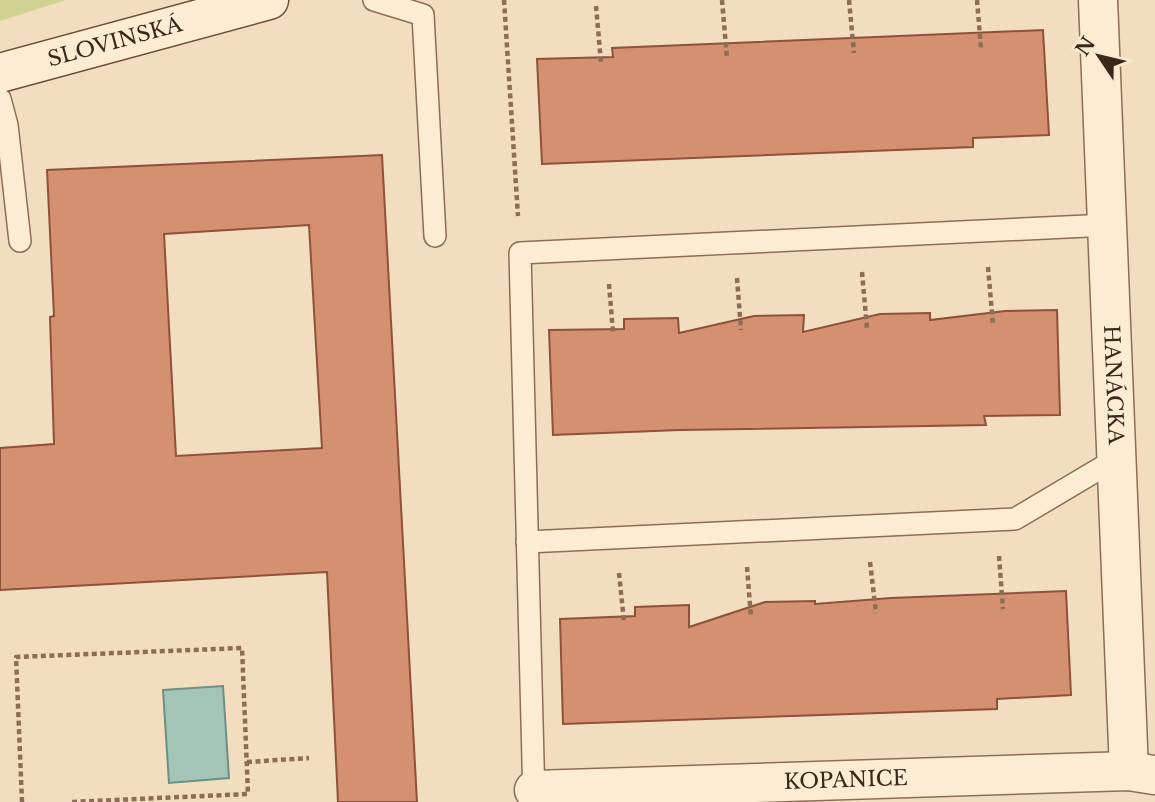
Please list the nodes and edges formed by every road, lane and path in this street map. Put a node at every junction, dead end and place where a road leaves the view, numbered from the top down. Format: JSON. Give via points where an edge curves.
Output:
{"nodes":[{"id":1,"x":269,"y":0,"type":"edge"},
{"id":2,"x":374,"y":0,"type":"edge"},
{"id":3,"x":504,"y":0,"type":"edge"},
{"id":4,"x":722,"y":0,"type":"edge"},
{"id":5,"x":849,"y":0,"type":"edge"},
{"id":6,"x":977,"y":0,"type":"edge"},
{"id":7,"x":1098,"y":0,"type":"edge"},
{"id":8,"x":596,"y":6,"type":"dead end"},
{"id":9,"x":981,"y":48,"type":"dead end"},
{"id":10,"x":854,"y":53,"type":"dead end"},
{"id":11,"x":727,"y":58,"type":"dead end"},
{"id":12,"x":601,"y":63,"type":"dead end"},
{"id":13,"x":0,"y":73,"type":"edge"},
{"id":14,"x":0,"y":99,"type":"edge"},
{"id":15,"x":1108,"y":225,"type":"junction"},
{"id":16,"x":985,"y":231,"type":"junction"},
{"id":17,"x":435,"y":236,"type":"dead end"},
{"id":18,"x":859,"y":237,"type":"junction"},
{"id":19,"x":20,"y":241,"type":"dead end"},
{"id":20,"x":734,"y":243,"type":"junction"},
{"id":21,"x":606,"y":248,"type":"junction"},
{"id":22,"x":520,"y":253,"type":"junction"},
{"id":23,"x":993,"y":325,"type":"dead end"},
{"id":24,"x":867,"y":328,"type":"dead end"},
{"id":25,"x":741,"y":330,"type":"dead end"},
{"id":26,"x":613,"y":332,"type":"dead end"},
{"id":27,"x":1116,"y":459,"type":"junction"},
{"id":28,"x":997,"y":520,"type":"junction"},
{"id":29,"x":866,"y":526,"type":"junction"},
{"id":30,"x":744,"y":532,"type":"junction"},
{"id":31,"x":615,"y":537,"type":"junction"},
{"id":32,"x":527,"y":542,"type":"junction"},
{"id":33,"x":1003,"y":608,"type":"dead end"},
{"id":34,"x":876,"y":613,"type":"dead end"},
{"id":35,"x":751,"y":617,"type":"dead end"},
{"id":36,"x":624,"y":622,"type":"dead end"},
{"id":37,"x":309,"y":758,"type":"dead end"},
{"id":38,"x":247,"y":762,"type":"junction"},
{"id":39,"x":1142,"y":773,"type":"edge"},
{"id":40,"x":534,"y":796,"type":"edge"},
{"id":41,"x":22,"y":802,"type":"edge"},
{"id":42,"x":70,"y":802,"type":"edge"}],
"edges":[{"from":1,"to":13,"type":"street","name":"SLOVINSKÁ"},
{"from":2,"to":17,"type":"lane","via":[[423,15]]},
{"from":3,"to":22,"type":"path"},
{"from":4,"to":11,"type":"path"},
{"from":5,"to":10,"type":"path"},
{"from":6,"to":9,"type":"path"},
{"from":7,"to":15,"type":"street","name":"HANÁCKA"},
{"from":8,"to":12,"type":"path"},
{"from":14,"to":19,"type":"lane"},
{"from":15,"to":16,"type":"lane"},
{"from":15,"to":27,"type":"street","name":"HANÁCKA"},
{"from":16,"to":18,"type":"lane"},
{"from":16,"to":23,"type":"path"},
{"from":18,"to":20,"type":"lane"},
{"from":18,"to":24,"type":"path"},
{"from":20,"to":21,"type":"lane"},
{"from":20,"to":25,"type":"path"},
{"from":21,"to":22,"type":"lane"},
{"from":21,"to":26,"type":"path"},
{"from":22,"to":32,"type":"lane"},
{"from":27,"to":28,"type":"lane","via":[[1015,519]]},
{"from":27,"to":39,"type":"street","name":"HANÁCKA"},
{"from":28,"to":29,"type":"lane"},
{"from":28,"to":33,"type":"path"},
{"from":29,"to":30,"type":"lane"},
{"from":29,"to":34,"type":"path"},
{"from":30,"to":31,"type":"lane"},
{"from":30,"to":35,"type":"path"},
{"from":31,"to":32,"type":"lane"},
{"from":31,"to":36,"type":"path"},
{"from":32,"to":40,"type":"lane"},
{"from":37,"to":38,"type":"path"},
{"from":38,"to":41,"type":"path","via":[[243,648],[16,657]]},
{"from":38,"to":42,"type":"path","via":[[248,794]]},
{"from":39,"to":40,"type":"street","name":"KOPANICE"}]}
